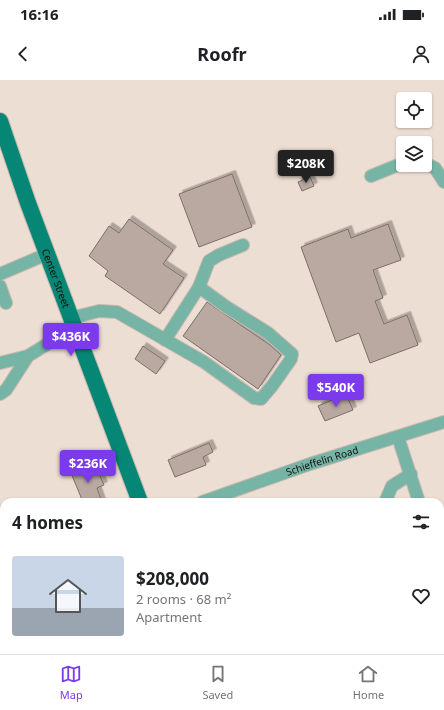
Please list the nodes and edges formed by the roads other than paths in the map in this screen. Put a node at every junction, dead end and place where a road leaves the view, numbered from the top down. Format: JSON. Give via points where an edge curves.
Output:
{"nodes":[{"id":1,"x":0,"y":121,"type":"edge"},
{"id":2,"x":396,"y":166,"type":"edge"},
{"id":3,"x":432,"y":166,"type":"edge"},
{"id":4,"x":371,"y":176,"type":"dead end"},
{"id":5,"x":444,"y":182,"type":"edge"},
{"id":6,"x":243,"y":245,"type":"dead end"},
{"id":7,"x":47,"y":254,"type":"junction"},
{"id":8,"x":0,"y":274,"type":"edge"},
{"id":9,"x":0,"y":286,"type":"edge"},
{"id":10,"x":199,"y":287,"type":"junction"},
{"id":11,"x":6,"y":303,"type":"dead end"},
{"id":12,"x":74,"y":325,"type":"junction"},
{"id":13,"x":166,"y":340,"type":"junction"},
{"id":14,"x":28,"y":356,"type":"junction"},
{"id":15,"x":0,"y":363,"type":"edge"},
{"id":16,"x":0,"y":394,"type":"edge"},
{"id":17,"x":444,"y":422,"type":"edge"},
{"id":18,"x":398,"y":437,"type":"junction"},
{"id":19,"x":411,"y":474,"type":"junction"},
{"id":20,"x":139,"y":498,"type":"edge"},
{"id":21,"x":213,"y":498,"type":"edge"},
{"id":22,"x":387,"y":498,"type":"edge"},
{"id":23,"x":418,"y":498,"type":"edge"}],
"edges":[{"from":1,"to":7,"type":"main road","name":"Center Street"},
{"from":2,"to":4,"type":"street"},
{"from":3,"to":5,"type":"street"},
{"from":6,"to":10,"type":"street","via":[[209,261]]},
{"from":7,"to":8,"type":"street"},
{"from":7,"to":12,"type":"main road","name":"Center Street"},
{"from":9,"to":11,"type":"street"},
{"from":10,"to":13,"type":"street"},
{"from":10,"to":13,"type":"street","via":[[268,333],[292,354],[291,359],[261,399],[254,398],[204,362]]},
{"from":12,"to":13,"type":"street","via":[[99,311],[118,312]]},
{"from":12,"to":14,"type":"street"},
{"from":12,"to":20,"type":"main road","name":"Center Street"},
{"from":14,"to":15,"type":"street"},
{"from":14,"to":16,"type":"street","via":[[6,390]]},
{"from":17,"to":18,"type":"street","name":"Schieffelin Road"},
{"from":18,"to":19,"type":"street"},
{"from":18,"to":21,"type":"street","name":"Schieffelin Road"},
{"from":19,"to":22,"type":"street","via":[[392,486]]},
{"from":19,"to":23,"type":"street"}]}
